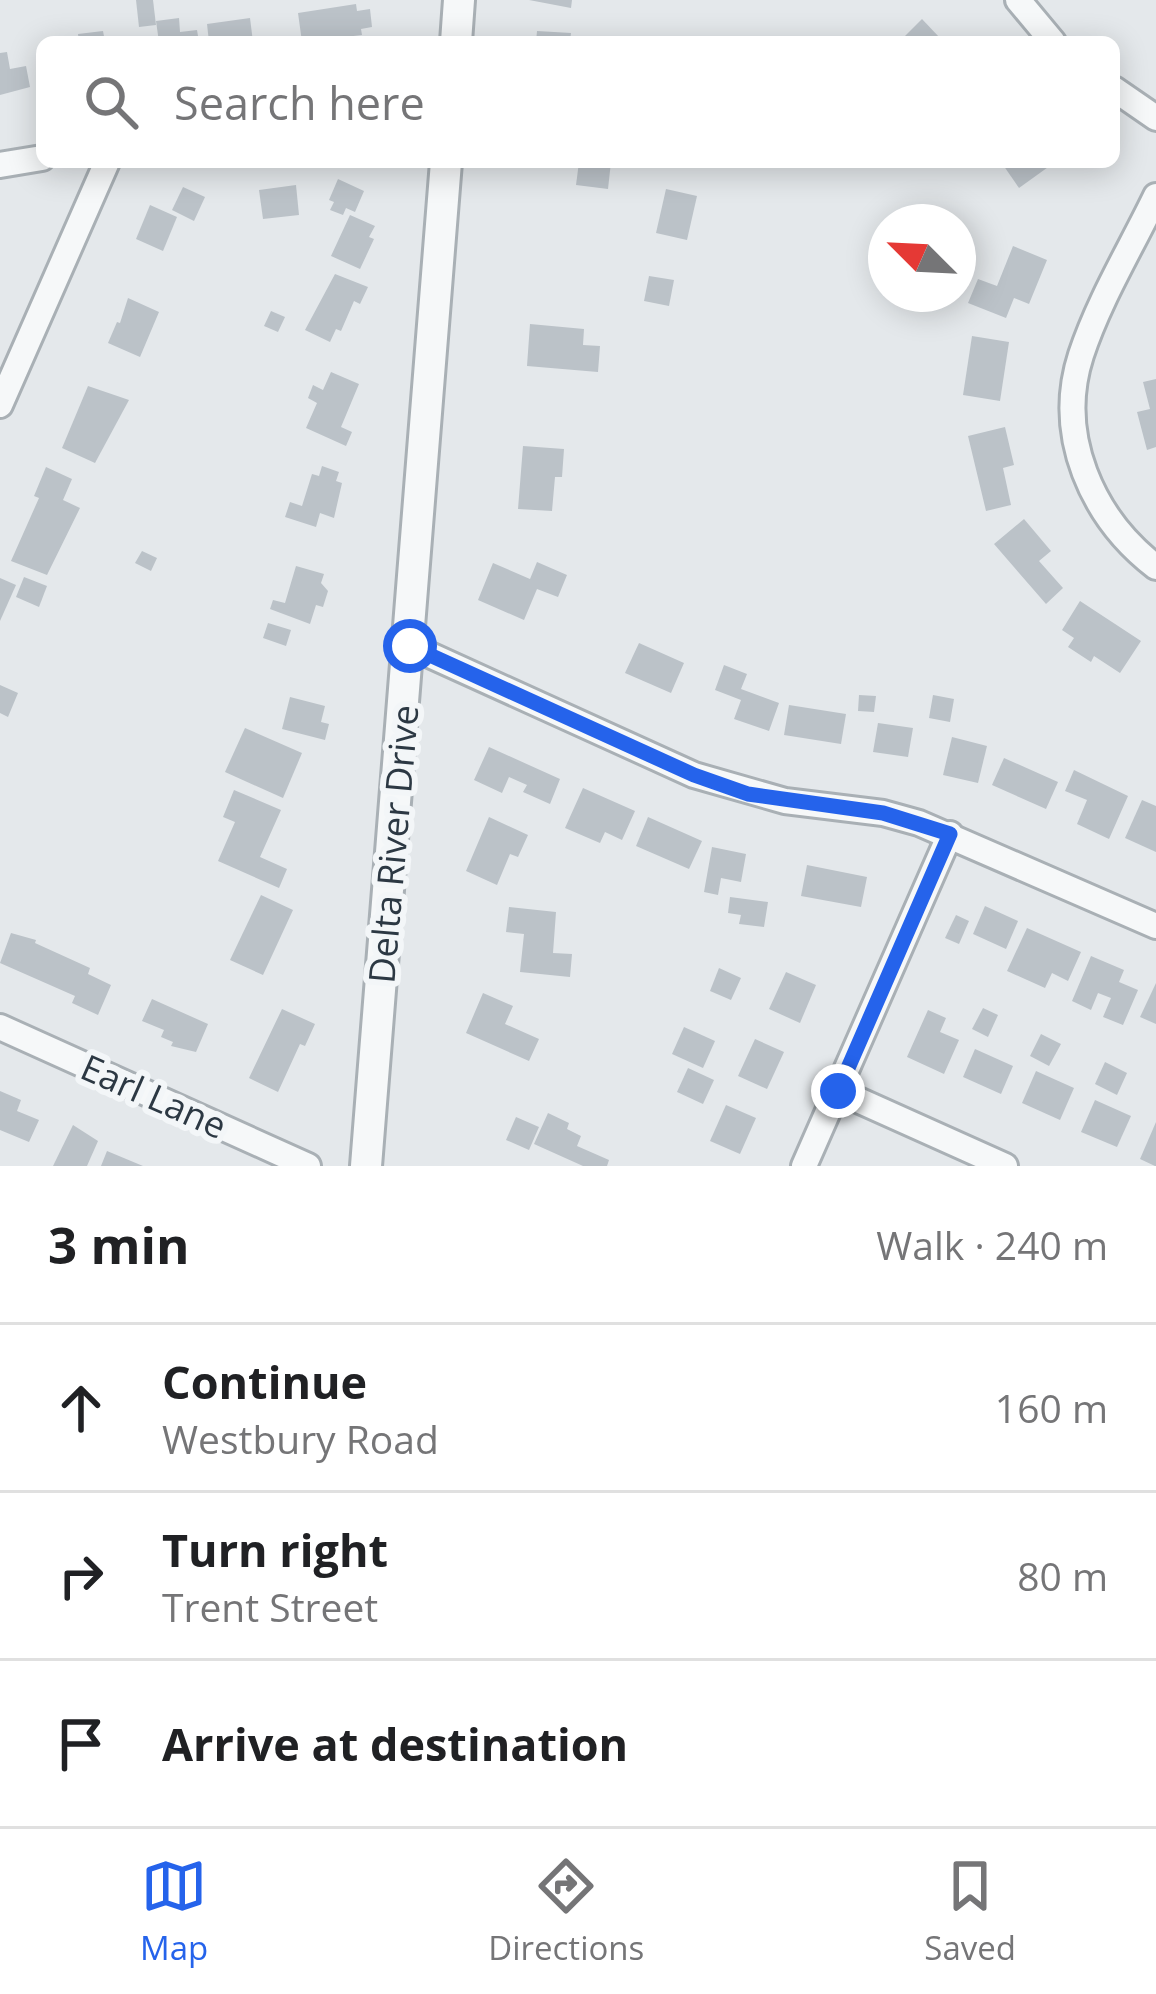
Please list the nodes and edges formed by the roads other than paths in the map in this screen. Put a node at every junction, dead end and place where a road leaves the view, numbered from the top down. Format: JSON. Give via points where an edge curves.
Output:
{"nodes":[{"id":1,"x":459,"y":0,"type":"edge"},
{"id":2,"x":1018,"y":0,"type":"edge"},
{"id":3,"x":456,"y":36,"type":"edge"},
{"id":4,"x":1048,"y":36,"type":"edge"},
{"id":5,"x":1120,"y":93,"type":"edge"},
{"id":6,"x":1156,"y":118,"type":"edge"},
{"id":7,"x":36,"y":159,"type":"edge"},
{"id":8,"x":0,"y":165,"type":"edge"},
{"id":9,"x":103,"y":168,"type":"edge"},
{"id":10,"x":446,"y":168,"type":"edge"},
{"id":11,"x":1156,"y":196,"type":"edge"},
{"id":12,"x":0,"y":406,"type":"edge"},
{"id":13,"x":1156,"y":567,"type":"edge"},
{"id":14,"x":410,"y":646,"type":"junction"},
{"id":15,"x":950,"y":834,"type":"junction"},
{"id":16,"x":1156,"y":926,"type":"edge"},
{"id":17,"x":0,"y":1027,"type":"edge"},
{"id":18,"x":838,"y":1091,"type":"junction"},
{"id":19,"x":308,"y":1166,"type":"edge"},
{"id":20,"x":366,"y":1166,"type":"edge"},
{"id":21,"x":804,"y":1166,"type":"edge"},
{"id":22,"x":1005,"y":1166,"type":"edge"}],
"edges":[{"from":1,"to":3,"type":"street"},
{"from":2,"to":4,"type":"street"},
{"from":5,"to":6,"type":"street"},
{"from":7,"to":8,"type":"street"},
{"from":9,"to":12,"type":"street"},
{"from":10,"to":14,"type":"street","name":"Delta River Drive"},
{"from":11,"to":13,"type":"street","via":[[1081,356],[1072,409],[1076,444],[1106,518]]},
{"from":14,"to":15,"type":"street","via":[[712,781]]},
{"from":14,"to":20,"type":"street","name":"Delta River Drive"},
{"from":15,"to":16,"type":"street"},
{"from":15,"to":18,"type":"street"},
{"from":17,"to":19,"type":"street","name":"Earl Lane"},
{"from":18,"to":21,"type":"street"},
{"from":18,"to":22,"type":"street"}]}
